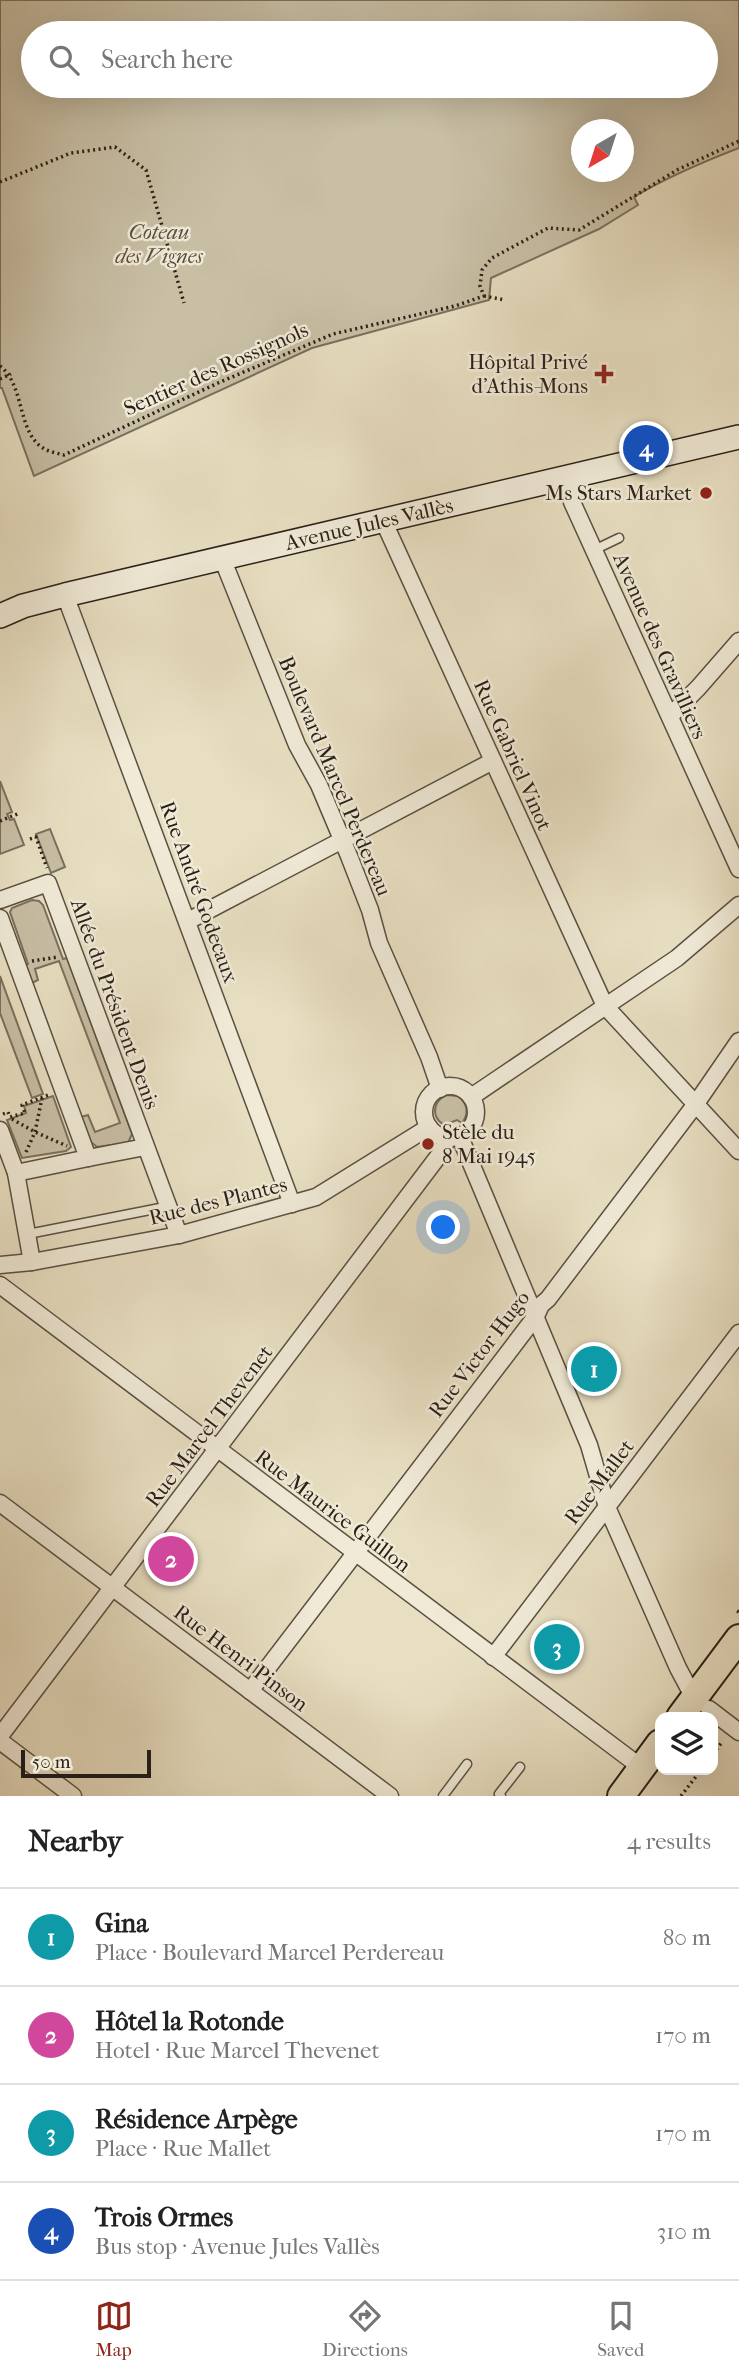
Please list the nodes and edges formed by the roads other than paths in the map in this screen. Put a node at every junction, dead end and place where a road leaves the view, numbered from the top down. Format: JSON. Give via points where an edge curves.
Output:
{"nodes":[{"id":1,"x":739,"y":437,"type":"edge"},
{"id":2,"x":568,"y":477,"type":"junction"},
{"id":3,"x":383,"y":520,"type":"junction"},
{"id":4,"x":620,"y":538,"type":"dead end"},
{"id":5,"x":594,"y":550,"type":"junction"},
{"id":6,"x":222,"y":558,"type":"junction"},
{"id":7,"x":65,"y":595,"type":"junction"},
{"id":8,"x":0,"y":616,"type":"edge"},
{"id":9,"x":739,"y":641,"type":"edge"},
{"id":10,"x":670,"y":716,"type":"junction"},
{"id":11,"x":493,"y":761,"type":"junction"},
{"id":12,"x":341,"y":841,"type":"junction"},
{"id":13,"x":739,"y":869,"type":"edge"},
{"id":14,"x":0,"y":900,"type":"edge"},
{"id":15,"x":739,"y":905,"type":"edge"},
{"id":16,"x":0,"y":918,"type":"edge"},
{"id":17,"x":188,"y":921,"type":"junction"},
{"id":18,"x":605,"y":1006,"type":"junction"},
{"id":19,"x":739,"y":1041,"type":"edge"},
{"id":20,"x":440,"y":1089,"type":"junction"},
{"id":21,"x":471,"y":1097,"type":"junction"},
{"id":22,"x":695,"y":1105,"type":"junction"},
{"id":23,"x":5,"y":1124,"type":"edge"},
{"id":24,"x":429,"y":1127,"type":"junction"},
{"id":25,"x":454,"y":1138,"type":"junction"},
{"id":26,"x":145,"y":1146,"type":"junction"},
{"id":27,"x":739,"y":1151,"type":"edge"},
{"id":28,"x":88,"y":1158,"type":"junction"},
{"id":29,"x":20,"y":1166,"type":"junction"},
{"id":30,"x":292,"y":1204,"type":"junction"},
{"id":31,"x":160,"y":1208,"type":"dead end"},
{"id":32,"x":28,"y":1234,"type":"junction"},
{"id":33,"x":179,"y":1235,"type":"junction"},
{"id":34,"x":32,"y":1262,"type":"junction"},
{"id":35,"x":0,"y":1265,"type":"edge"},
{"id":36,"x":0,"y":1285,"type":"edge"},
{"id":37,"x":536,"y":1316,"type":"junction"},
{"id":38,"x":739,"y":1333,"type":"edge"},
{"id":39,"x":217,"y":1450,"type":"junction"},
{"id":40,"x":0,"y":1503,"type":"edge"},
{"id":41,"x":607,"y":1507,"type":"junction"},
{"id":42,"x":355,"y":1553,"type":"junction"},
{"id":43,"x":113,"y":1588,"type":"junction"},
{"id":44,"x":739,"y":1638,"type":"edge"},
{"id":45,"x":493,"y":1657,"type":"junction"},
{"id":46,"x":739,"y":1668,"type":"edge"},
{"id":47,"x":250,"y":1691,"type":"junction"},
{"id":48,"x":696,"y":1710,"type":"edge"},
{"id":49,"x":739,"y":1732,"type":"edge"},
{"id":50,"x":0,"y":1738,"type":"edge"},
{"id":51,"x":467,"y":1764,"type":"dead end"},
{"id":52,"x":520,"y":1767,"type":"dead end"},
{"id":53,"x":652,"y":1769,"type":"edge"},
{"id":54,"x":73,"y":1796,"type":"edge"},
{"id":55,"x":390,"y":1796,"type":"edge"},
{"id":56,"x":443,"y":1796,"type":"edge"},
{"id":57,"x":501,"y":1796,"type":"edge"},
{"id":58,"x":621,"y":1796,"type":"edge"},
{"id":59,"x":643,"y":1796,"type":"edge"}],
"edges":[{"from":1,"to":2,"type":"main road","name":"Avenue Jules Vallès"},
{"from":2,"to":3,"type":"main road","name":"Avenue Jules Vallès"},
{"from":2,"to":5,"type":"street","name":"Avenue des Gravilliers","via":[[572,502]]},
{"from":3,"to":6,"type":"main road","name":"Avenue Jules Vallès"},
{"from":3,"to":11,"type":"street","name":"Rue Gabriel Vinot"},
{"from":4,"to":5,"type":"lane"},
{"from":5,"to":10,"type":"street","name":"Avenue des Gravilliers"},
{"from":6,"to":7,"type":"main road","name":"Avenue Jules Vallès"},
{"from":6,"to":12,"type":"street","name":"Boulevard Marcel Perdereau"},
{"from":7,"to":8,"type":"main road","name":"Avenue Jules Vallès"},
{"from":7,"to":17,"type":"street","name":"Rue André Godecaux"},
{"from":9,"to":10,"type":"street"},
{"from":10,"to":13,"type":"street","name":"Avenue des Gravilliers"},
{"from":11,"to":12,"type":"street"},
{"from":11,"to":18,"type":"street","name":"Rue Gabriel Vinot"},
{"from":12,"to":17,"type":"street"},
{"from":12,"to":20,"type":"street","name":"Boulevard Marcel Perdereau"},
{"from":14,"to":26,"type":"street","name":"Allée du Président Denis","via":[[48,883]]},
{"from":15,"to":18,"type":"street","via":[[677,958]]},
{"from":16,"to":28,"type":"street"},
{"from":17,"to":30,"type":"street","name":"Rue André Godecaux"},
{"from":18,"to":21,"type":"street"},
{"from":18,"to":22,"type":"street","name":"Rue Gabriel Vinot"},
{"from":19,"to":22,"type":"street","name":"Rue Victor Hugo"},
{"from":20,"to":21,"type":"street","via":[[457,1087]]},
{"from":20,"to":24,"type":"street","via":[[425,1105]]},
{"from":21,"to":25,"type":"street","via":[[475,1120],[467,1132]]},
{"from":22,"to":27,"type":"street","name":"Rue Gabriel Vinot"},
{"from":22,"to":37,"type":"street","name":"Rue Victor Hugo"},
{"from":23,"to":29,"type":"street"},
{"from":24,"to":25,"type":"street"},
{"from":24,"to":30,"type":"street","name":"Rue des Plantes","via":[[326,1191]]},
{"from":25,"to":37,"type":"street"},
{"from":25,"to":39,"type":"street","name":"Rue Marcel Thevenet"},
{"from":26,"to":28,"type":"street"},
{"from":26,"to":33,"type":"street","name":"Allée du Président Denis"},
{"from":28,"to":29,"type":"street"},
{"from":29,"to":32,"type":"street"},
{"from":30,"to":33,"type":"street","name":"Rue des Plantes"},
{"from":31,"to":32,"type":"lane"},
{"from":32,"to":34,"type":"street"},
{"from":33,"to":34,"type":"street","name":"Rue des Plantes"},
{"from":34,"to":35,"type":"street","name":"Rue des Plantes"},
{"from":36,"to":39,"type":"street","name":"Rue Maurice Guillon"},
{"from":37,"to":41,"type":"street","via":[[589,1445]]},
{"from":37,"to":42,"type":"street","name":"Rue Victor Hugo"},
{"from":38,"to":41,"type":"street","name":"Rue Mallet"},
{"from":39,"to":42,"type":"street","name":"Rue Maurice Guillon"},
{"from":39,"to":43,"type":"street","name":"Rue Marcel Thevenet"},
{"from":40,"to":43,"type":"street","name":"Rue Henri Pinson"},
{"from":41,"to":45,"type":"street","name":"Rue Mallet"},
{"from":41,"to":48,"type":"street"},
{"from":42,"to":45,"type":"street","name":"Rue Maurice Guillon"},
{"from":42,"to":47,"type":"street","name":"Rue Victor Hugo"},
{"from":43,"to":47,"type":"street","name":"Rue Henri Pinson"},
{"from":43,"to":50,"type":"street","name":"Rue Marcel Thevenet"},
{"from":44,"to":48,"type":"main road"},
{"from":45,"to":53,"type":"street","name":"Rue Maurice Guillon"},
{"from":46,"to":48,"type":"main road"},
{"from":47,"to":55,"type":"street","name":"Rue Henri Pinson"},
{"from":48,"to":49,"type":"street"},
{"from":50,"to":54,"type":"street"},
{"from":51,"to":56,"type":"lane"},
{"from":52,"to":57,"type":"lane"},
{"from":53,"to":58,"type":"main road"},
{"from":53,"to":59,"type":"main road"}]}
